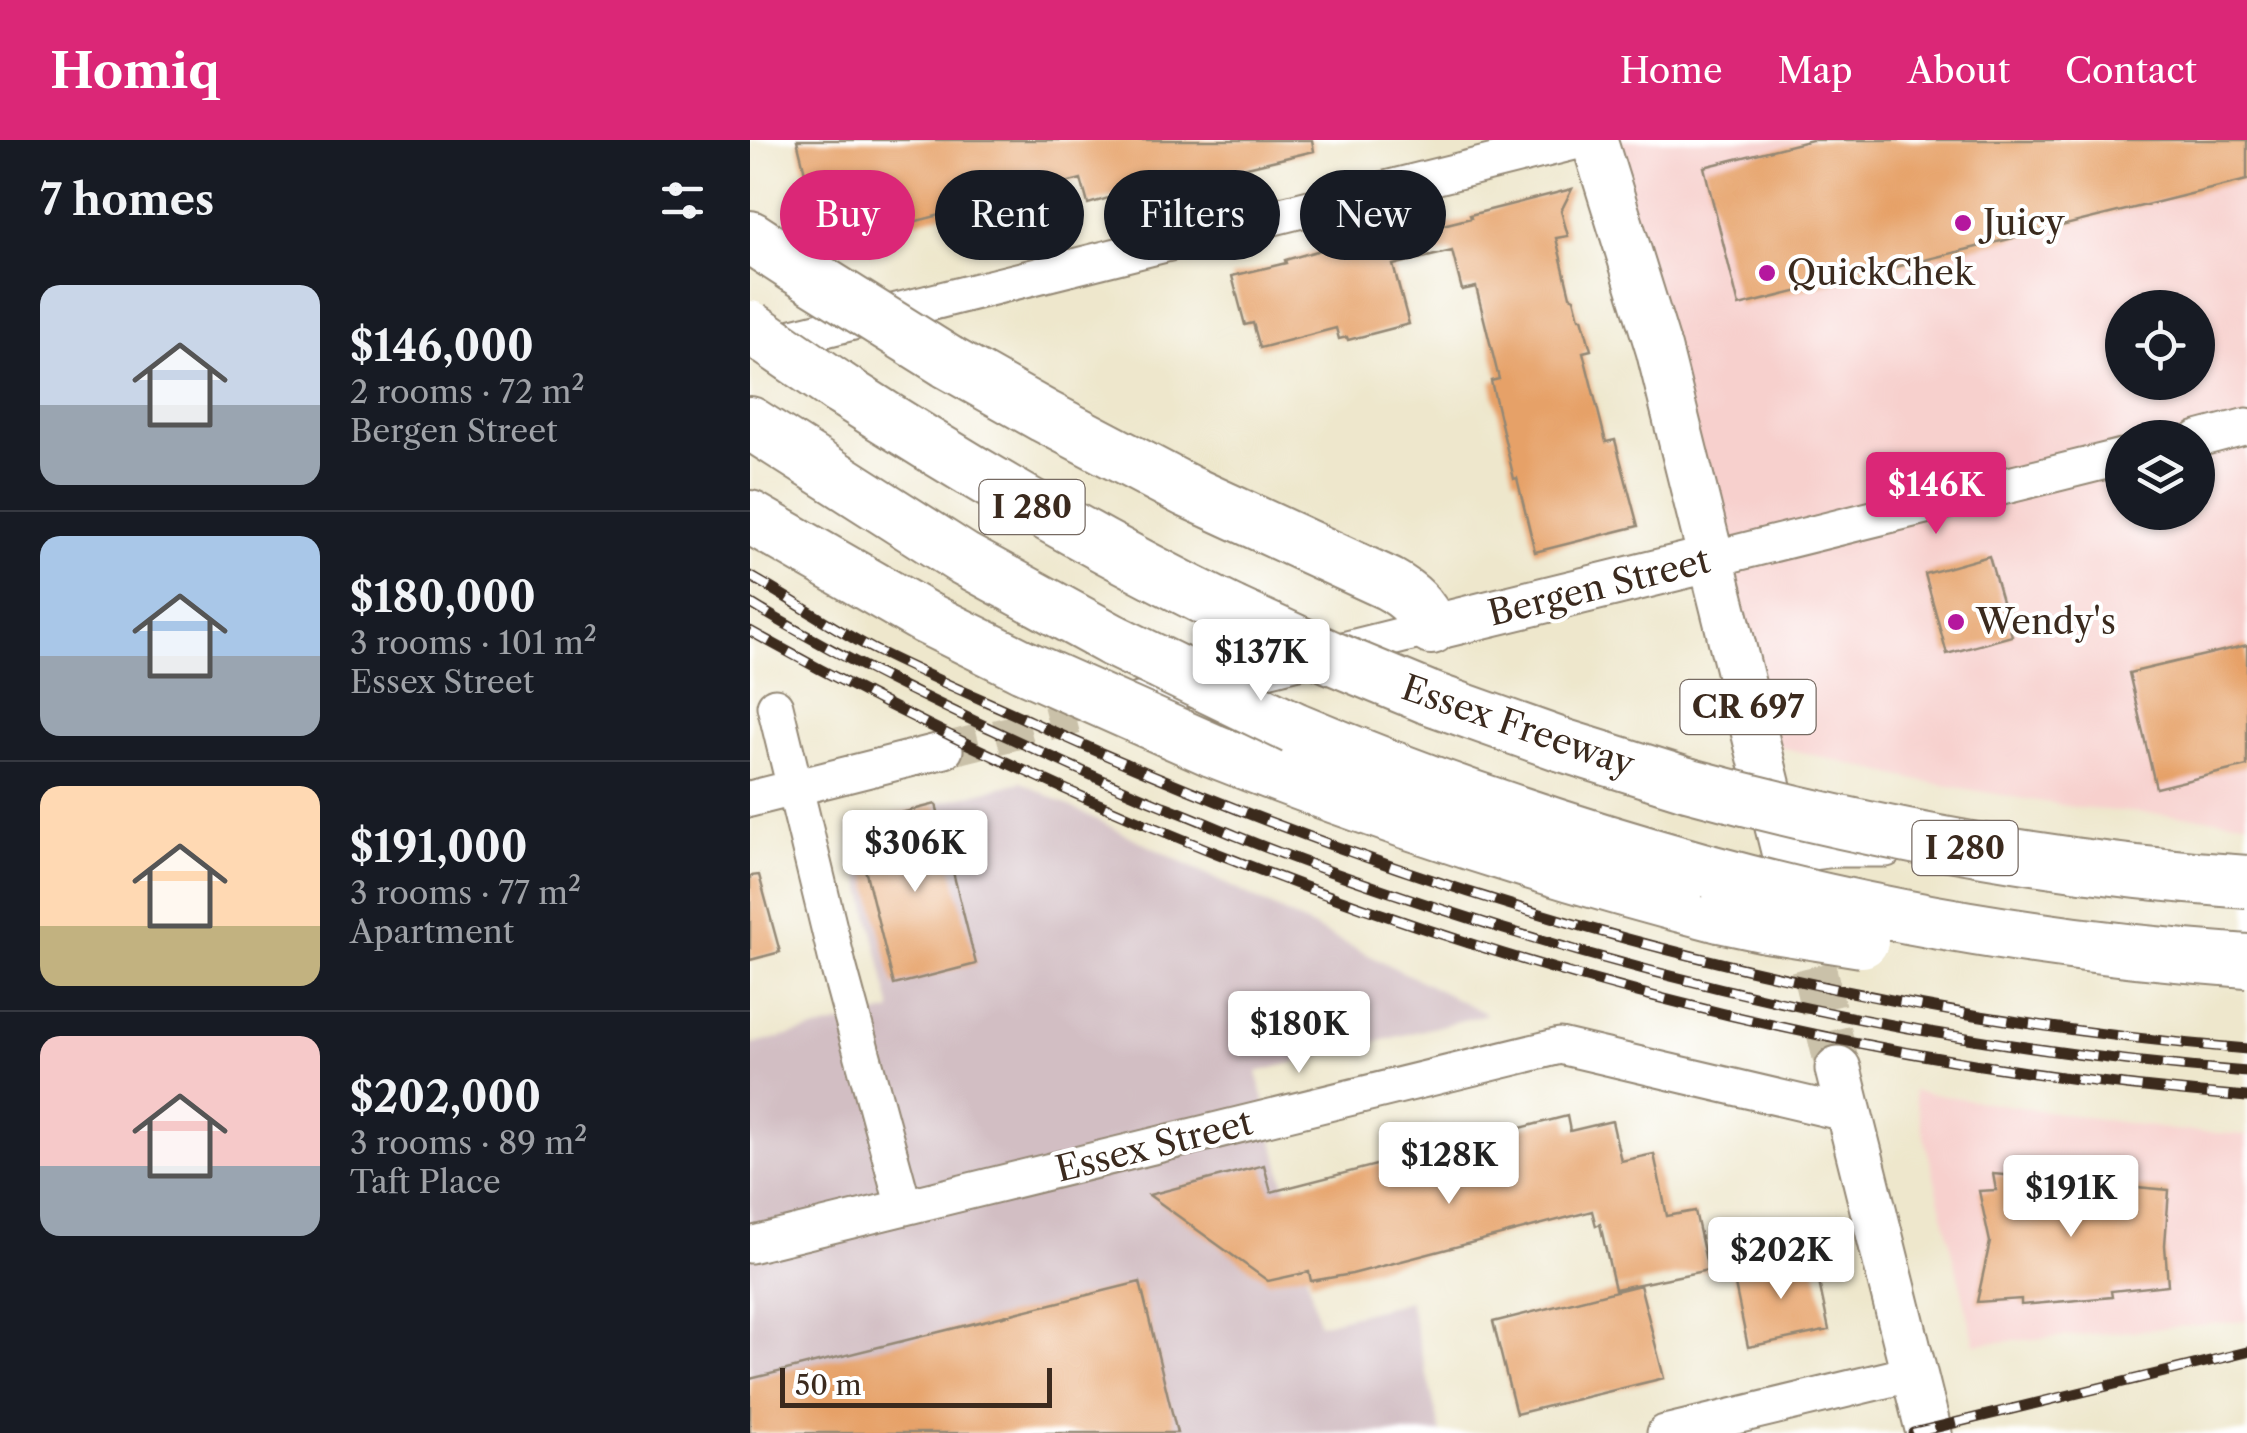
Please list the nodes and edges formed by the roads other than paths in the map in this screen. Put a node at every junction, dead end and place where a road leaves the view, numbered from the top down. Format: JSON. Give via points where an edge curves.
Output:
{"nodes":[{"id":1,"x":1582,"y":140,"type":"edge"},
{"id":2,"x":1594,"y":140,"type":"edge"},
{"id":3,"x":750,"y":237,"type":"edge"},
{"id":4,"x":750,"y":327,"type":"edge"},
{"id":5,"x":750,"y":348,"type":"edge"},
{"id":6,"x":750,"y":424,"type":"edge"},
{"id":7,"x":2247,"y":426,"type":"edge"},
{"id":8,"x":2215,"y":434,"type":"edge"},
{"id":9,"x":2105,"y":461,"type":"edge"},
{"id":10,"x":750,"y":517,"type":"edge"},
{"id":11,"x":1712,"y":559,"type":"junction"},
{"id":12,"x":1432,"y":628,"type":"junction"},
{"id":13,"x":776,"y":706,"type":"dead end"},
{"id":14,"x":1076,"y":717,"type":"tunnel mouth"},
{"id":15,"x":945,"y":750,"type":"tunnel mouth"},
{"id":16,"x":794,"y":788,"type":"junction"},
{"id":17,"x":750,"y":799,"type":"edge"},
{"id":18,"x":2247,"y":854,"type":"edge"},
{"id":19,"x":1785,"y":856,"type":"joint"},
{"id":20,"x":2247,"y":882,"type":"edge"},
{"id":21,"x":1715,"y":894,"type":"junction"},
{"id":22,"x":2230,"y":960,"type":"edge"},
{"id":23,"x":1838,"y":1069,"type":"tunnel mouth"},
{"id":24,"x":1850,"y":1114,"type":"junction"},
{"id":25,"x":904,"y":1207,"type":"junction"},
{"id":26,"x":750,"y":1245,"type":"edge"},
{"id":27,"x":1914,"y":1373,"type":"junction"},
{"id":28,"x":1665,"y":1433,"type":"edge"},
{"id":29,"x":1929,"y":1433,"type":"edge"}],
"edges":[{"from":1,"to":5,"type":"street"},
{"from":2,"to":11,"type":"main road","number":"CR 697","via":[[1659,350]]},
{"from":3,"to":12,"type":"highway","bridge":true,"via":[[1044,416],[1401,590]]},
{"from":4,"to":20,"type":"highway","name":"Essex Freeway","number":"I 280","bridge":true,"via":[[1049,517],[1232,612],[1427,696],[1562,745],[1821,818],[2083,866]]},
{"from":6,"to":21,"type":"highway","number":"I 280","bridge":true,"via":[[962,558],[1114,642],[1294,728],[1629,849]]},
{"from":7,"to":8,"type":"street"},
{"from":9,"to":11,"type":"street","name":"Bergen Street"},
{"from":10,"to":21,"type":"highway","bridge":true,"via":[[1023,666],[1300,785],[1554,871]]},
{"from":11,"to":12,"type":"main road","name":"Bergen Street"},
{"from":11,"to":19,"type":"main road","number":"CR 697"},
{"from":12,"to":14,"type":"street","name":"Bergen Street"},
{"from":13,"to":16,"type":"street"},
{"from":15,"to":16,"type":"street"},
{"from":16,"to":17,"type":"street"},
{"from":16,"to":25,"type":"street"},
{"from":18,"to":19,"type":"street","via":[[2126,860],[1866,848]]},
{"from":21,"to":22,"type":"highway","number":"I 280","bridge":true,"via":[[1823,900],[2083,945]]},
{"from":23,"to":24,"type":"main road"},
{"from":24,"to":25,"type":"street","name":"Essex Street","via":[[1560,1046]]},
{"from":24,"to":27,"type":"main road"},
{"from":25,"to":26,"type":"street","name":"Essex Street"},
{"from":27,"to":28,"type":"street"},
{"from":27,"to":29,"type":"main road"}]}
